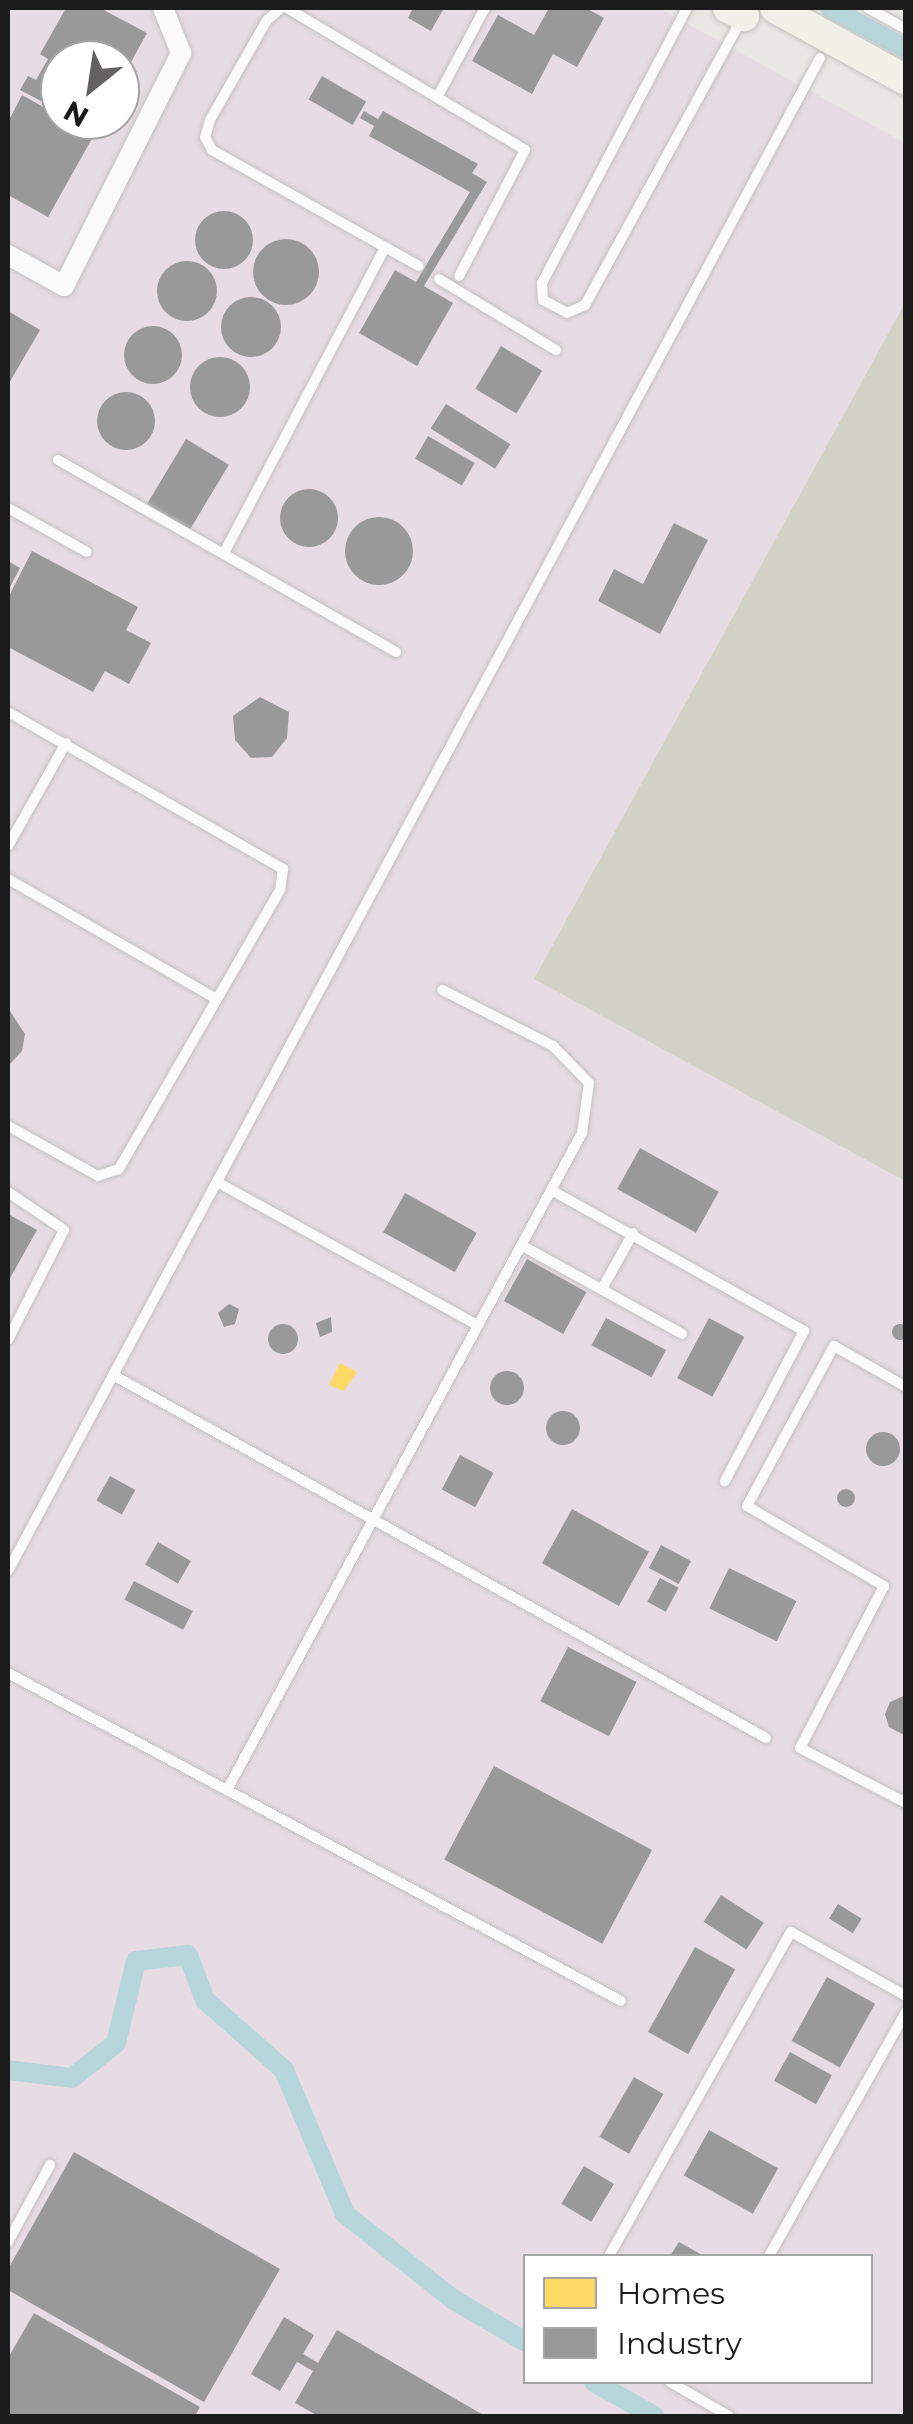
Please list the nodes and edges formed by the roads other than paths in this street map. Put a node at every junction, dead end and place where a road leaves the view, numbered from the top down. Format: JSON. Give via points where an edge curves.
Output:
{"nodes":[{"id":1,"x":163,"y":8,"type":"edge"},
{"id":2,"x":284,"y":8,"type":"edge"},
{"id":3,"x":485,"y":8,"type":"edge"},
{"id":4,"x":686,"y":8,"type":"edge"},
{"id":5,"x":775,"y":8,"type":"edge"},
{"id":6,"x":868,"y":8,"type":"edge"},
{"id":7,"x":736,"y":12,"type":"edge"},
{"id":8,"x":906,"y":29,"type":"edge"},
{"id":9,"x":820,"y":58,"type":"dead end"},
{"id":10,"x":906,"y":80,"type":"edge"},
{"id":11,"x":439,"y":94,"type":"junction"},
{"id":12,"x":385,"y":246,"type":"junction"},
{"id":13,"x":8,"y":255,"type":"edge"},
{"id":14,"x":419,"y":266,"type":"dead end"},
{"id":15,"x":459,"y":276,"type":"dead end"},
{"id":16,"x":439,"y":279,"type":"dead end"},
{"id":17,"x":556,"y":350,"type":"dead end"},
{"id":18,"x":58,"y":460,"type":"dead end"},
{"id":19,"x":8,"y":508,"type":"edge"},
{"id":20,"x":87,"y":552,"type":"dead end"},
{"id":21,"x":224,"y":552,"type":"junction"},
{"id":22,"x":396,"y":652,"type":"dead end"},
{"id":23,"x":8,"y":712,"type":"edge"},
{"id":24,"x":66,"y":743,"type":"junction"},
{"id":25,"x":8,"y":846,"type":"edge"},
{"id":26,"x":8,"y":879,"type":"edge"},
{"id":27,"x":442,"y":990,"type":"dead end"},
{"id":28,"x":217,"y":999,"type":"junction"},
{"id":29,"x":8,"y":1126,"type":"edge"},
{"id":30,"x":216,"y":1182,"type":"junction"},
{"id":31,"x":551,"y":1190,"type":"junction"},
{"id":32,"x":8,"y":1192,"type":"edge"},
{"id":33,"x":633,"y":1233,"type":"junction"},
{"id":34,"x":521,"y":1246,"type":"junction"},
{"id":35,"x":602,"y":1289,"type":"junction"},
{"id":36,"x":477,"y":1325,"type":"junction"},
{"id":37,"x":682,"y":1334,"type":"dead end"},
{"id":38,"x":8,"y":1340,"type":"edge"},
{"id":39,"x":113,"y":1375,"type":"junction"},
{"id":40,"x":906,"y":1387,"type":"edge"},
{"id":41,"x":725,"y":1482,"type":"dead end"},
{"id":42,"x":373,"y":1520,"type":"junction"},
{"id":43,"x":8,"y":1571,"type":"edge"},
{"id":44,"x":8,"y":1673,"type":"edge"},
{"id":45,"x":766,"y":1738,"type":"dead end"},
{"id":46,"x":227,"y":1790,"type":"junction"},
{"id":47,"x":906,"y":1803,"type":"edge"},
{"id":48,"x":906,"y":1996,"type":"edge"},
{"id":49,"x":621,"y":2001,"type":"dead end"},
{"id":50,"x":906,"y":2012,"type":"edge"},
{"id":51,"x":50,"y":2165,"type":"dead end"},
{"id":52,"x":8,"y":2242,"type":"edge"},
{"id":53,"x":609,"y":2254,"type":"edge"},
{"id":54,"x":770,"y":2254,"type":"edge"},
{"id":55,"x":674,"y":2384,"type":"edge"},
{"id":56,"x":698,"y":2384,"type":"edge"},
{"id":57,"x":692,"y":2394,"type":"junction"},
{"id":58,"x":729,"y":2416,"type":"edge"}],
"edges":[{"from":1,"to":13,"type":"street","via":[[181,52],[64,286]]},
{"from":2,"to":11,"type":"lane"},
{"from":2,"to":12,"type":"lane","via":[[267,20],[205,137],[212,150]]},
{"from":3,"to":11,"type":"lane"},
{"from":4,"to":7,"type":"lane","via":[[542,283],[543,300],[567,313],[585,305]]},
{"from":5,"to":10,"type":"street"},
{"from":6,"to":8,"type":"lane"},
{"from":9,"to":30,"type":"lane"},
{"from":11,"to":15,"type":"lane","via":[[525,150]]},
{"from":12,"to":14,"type":"lane"},
{"from":12,"to":21,"type":"lane"},
{"from":16,"to":17,"type":"lane"},
{"from":18,"to":21,"type":"lane"},
{"from":19,"to":20,"type":"lane"},
{"from":21,"to":22,"type":"lane"},
{"from":23,"to":24,"type":"lane"},
{"from":24,"to":25,"type":"lane"},
{"from":24,"to":28,"type":"lane","via":[[283,869],[280,890]]},
{"from":26,"to":28,"type":"lane"},
{"from":27,"to":31,"type":"lane","via":[[553,1046],[588,1083],[582,1133]]},
{"from":28,"to":29,"type":"lane","via":[[110,1177]]},
{"from":30,"to":36,"type":"lane"},
{"from":30,"to":39,"type":"lane"},
{"from":31,"to":33,"type":"lane"},
{"from":31,"to":34,"type":"lane"},
{"from":32,"to":38,"type":"lane","via":[[64,1230]]},
{"from":33,"to":35,"type":"lane"},
{"from":33,"to":41,"type":"lane","via":[[804,1331]]},
{"from":34,"to":35,"type":"lane"},
{"from":34,"to":36,"type":"lane"},
{"from":35,"to":37,"type":"lane"},
{"from":36,"to":42,"type":"lane"},
{"from":39,"to":42,"type":"lane"},
{"from":39,"to":43,"type":"lane"},
{"from":40,"to":47,"type":"lane","via":[[834,1346],[747,1506],[884,1586],[800,1748]]},
{"from":42,"to":45,"type":"lane"},
{"from":42,"to":46,"type":"lane"},
{"from":44,"to":46,"type":"lane"},
{"from":46,"to":49,"type":"lane"},
{"from":48,"to":53,"type":"lane","via":[[791,1932]]},
{"from":50,"to":54,"type":"lane"},
{"from":51,"to":52,"type":"lane"},
{"from":55,"to":57,"type":"lane"},
{"from":56,"to":57,"type":"lane"},
{"from":57,"to":58,"type":"lane"}]}
